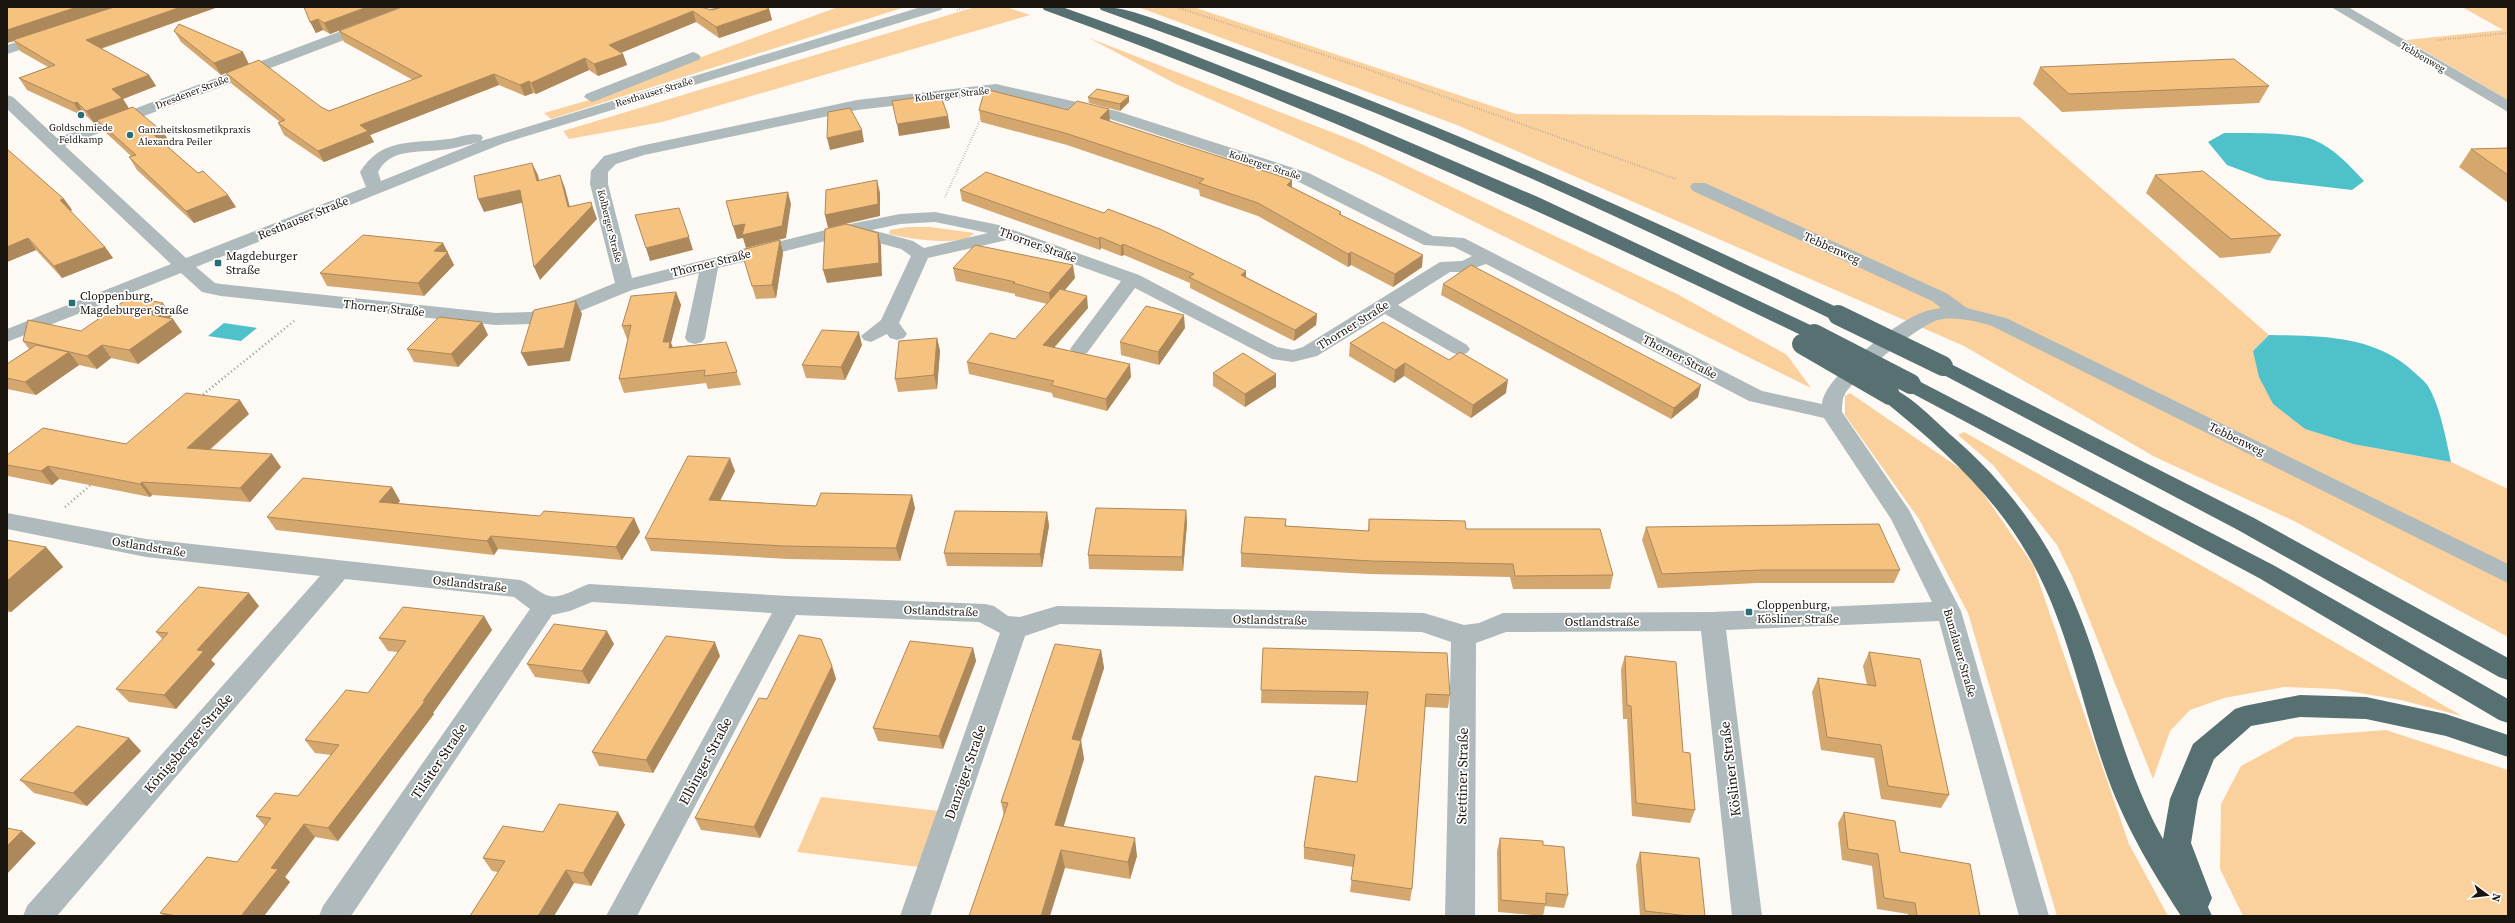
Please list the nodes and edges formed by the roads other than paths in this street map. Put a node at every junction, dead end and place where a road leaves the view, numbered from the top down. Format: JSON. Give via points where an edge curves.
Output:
{"nodes":[{"id":1,"x":418,"y":7,"type":"edge"},
{"id":2,"x":936,"y":7,"type":"edge"},
{"id":3,"x":1049,"y":7,"type":"edge"},
{"id":4,"x":1106,"y":7,"type":"edge"},
{"id":5,"x":2338,"y":7,"type":"edge"},
{"id":6,"x":60,"y":32,"type":"edge"},
{"id":7,"x":7,"y":50,"type":"edge"},
{"id":8,"x":693,"y":57,"type":"dead end"},
{"id":9,"x":7,"y":100,"type":"edge"},
{"id":10,"x":2508,"y":107,"type":"edge"},
{"id":11,"x":56,"y":144,"type":"junction"},
{"id":12,"x":1699,"y":188,"type":"road end"},
{"id":13,"x":375,"y":189,"type":"junction"},
{"id":14,"x":850,"y":229,"type":"junction"},
{"id":15,"x":1007,"y":234,"type":"junction"},
{"id":16,"x":1430,"y":241,"type":"junction"},
{"id":17,"x":921,"y":254,"type":"junction"},
{"id":18,"x":1486,"y":256,"type":"junction"},
{"id":19,"x":710,"y":263,"type":"junction"},
{"id":20,"x":183,"y":265,"type":"junction"},
{"id":21,"x":1447,"y":266,"type":"junction"},
{"id":22,"x":1132,"y":279,"type":"junction"},
{"id":23,"x":625,"y":286,"type":"junction"},
{"id":24,"x":1384,"y":305,"type":"junction"},
{"id":25,"x":1962,"y":314,"type":"junction"},
{"id":26,"x":7,"y":336,"type":"edge"},
{"id":27,"x":871,"y":336,"type":"dead end"},
{"id":28,"x":695,"y":338,"type":"dead end"},
{"id":29,"x":1808,"y":339,"type":"junction"},
{"id":30,"x":1080,"y":349,"type":"dead end"},
{"id":31,"x":1460,"y":349,"type":"dead end"},
{"id":32,"x":1831,"y":413,"type":"junction"},
{"id":33,"x":7,"y":521,"type":"edge"},
{"id":34,"x":338,"y":570,"type":"junction"},
{"id":35,"x":2508,"y":574,"type":"edge"},
{"id":36,"x":789,"y":605,"type":"junction"},
{"id":37,"x":545,"y":606,"type":"junction"},
{"id":38,"x":1950,"y":612,"type":"junction"},
{"id":39,"x":1712,"y":622,"type":"junction"},
{"id":40,"x":1015,"y":627,"type":"junction"},
{"id":41,"x":1464,"y":636,"type":"junction"},
{"id":42,"x":2508,"y":670,"type":"edge"},
{"id":43,"x":2508,"y":712,"type":"edge"},
{"id":44,"x":2508,"y":746,"type":"edge"},
{"id":45,"x":38,"y":916,"type":"edge"},
{"id":46,"x":334,"y":916,"type":"edge"},
{"id":47,"x":621,"y":916,"type":"edge"},
{"id":48,"x":915,"y":916,"type":"edge"},
{"id":49,"x":1460,"y":916,"type":"edge"},
{"id":50,"x":1747,"y":916,"type":"edge"},
{"id":51,"x":2034,"y":916,"type":"edge"},
{"id":52,"x":2198,"y":916,"type":"edge"},
{"id":53,"x":2204,"y":916,"type":"edge"}],
"edges":[{"from":1,"to":11,"type":"street","name":"Dresdener Straße"},
{"from":2,"to":13,"type":"street","name":"Resthauser Straße","via":[[498,140]]},
{"from":3,"to":29,"type":"highway","via":[[1278,92],[1590,226],[1685,271],[1701,293]]},
{"from":4,"to":42,"type":"highway","bridge":true,"via":[[1307,81],[1440,134],[1640,221],[1943,366],[2246,524]]},
{"from":5,"to":10,"type":"street","name":"Tebbenweg"},
{"from":6,"to":7,"type":"street"},
{"from":8,"to":13,"type":"street","name":"Resthauser Straße","via":[[581,102],[490,134],[449,144],[409,146],[384,154],[373,162],[369,172]]},
{"from":9,"to":11,"type":"street"},
{"from":11,"to":20,"type":"street"},
{"from":12,"to":25,"type":"street","name":"Tebbenweg","via":[[1939,297]]},
{"from":13,"to":20,"type":"street","name":"Resthauser Straße"},
{"from":14,"to":15,"type":"street","name":"Thorner Straße","via":[[935,217],[993,228]]},
{"from":14,"to":17,"type":"street","via":[[907,245]]},
{"from":14,"to":19,"type":"street","name":"Thorner Straße"},
{"from":15,"to":17,"type":"street"},
{"from":15,"to":22,"type":"street","name":"Thorner Straße"},
{"from":16,"to":18,"type":"street","name":"Kolberger Straße","via":[[1458,242]]},
{"from":16,"to":21,"type":"street","via":[[1436,250],[1437,258]]},
{"from":16,"to":23,"type":"street","name":"Kolberger Straße","via":[[1303,177],[1111,114],[996,89],[857,105],[640,151],[610,160],[600,171],[599,184]]},
{"from":17,"to":27,"type":"street","via":[[893,328]]},
{"from":18,"to":21,"type":"street","via":[[1470,265],[1457,268]]},
{"from":18,"to":32,"type":"street","name":"Thorner Straße","via":[[1756,396]]},
{"from":19,"to":23,"type":"street","name":"Thorner Straße"},
{"from":19,"to":28,"type":"street"},
{"from":20,"to":23,"type":"street","name":"Thorner Straße","via":[[210,288],[318,302],[496,319],[530,318],[564,311]]},
{"from":20,"to":26,"type":"street","name":"Resthauser Straße"},
{"from":21,"to":24,"type":"street","name":"Thorner Straße"},
{"from":22,"to":24,"type":"street","name":"Thorner Straße","via":[[1272,353],[1293,356],[1310,352]]},
{"from":22,"to":30,"type":"street"},
{"from":24,"to":31,"type":"street"},
{"from":25,"to":32,"type":"street","name":"Tebbenweg","via":[[1926,317],[1912,325],[1846,380],[1834,394]]},
{"from":25,"to":35,"type":"street","name":"Tebbenweg","via":[[1999,322]]},
{"from":29,"to":43,"type":"highway","bridge":true,"via":[[1911,384],[2268,572]]},
{"from":29,"to":52,"type":"highway","bridge":true,"via":[[1890,395],[1956,448],[1990,483],[2017,517],[2040,554],[2071,624],[2118,769],[2149,840]]},
{"from":32,"to":38,"type":"street","name":"Bunzlauer Straße","via":[[1901,516]]},
{"from":33,"to":34,"type":"street","name":"Ostlandstraße","via":[[146,548]]},
{"from":34,"to":37,"type":"street","name":"Ostlandstraße","via":[[520,589],[531,600]]},
{"from":34,"to":45,"type":"street","name":"Königsberger Straße"},
{"from":36,"to":37,"type":"street","name":"Ostlandstraße","via":[[589,594],[569,604]]},
{"from":36,"to":40,"type":"street","name":"Ostlandstraße","via":[[985,613],[994,622]]},
{"from":36,"to":47,"type":"street","name":"Elbinger Straße"},
{"from":37,"to":46,"type":"street","name":"Tilsiter Straße"},
{"from":38,"to":39,"type":"street","name":"Ostlandstraße"},
{"from":38,"to":51,"type":"street","name":"Bunzlauer Straße"},
{"from":39,"to":41,"type":"street","name":"Ostlandstraße","via":[[1503,623],[1482,634]]},
{"from":39,"to":50,"type":"street","name":"Kösliner Straße"},
{"from":40,"to":41,"type":"street","name":"Ostlandstraße","via":[[1039,624],[1057,615],[1065,615],[1424,623]]},
{"from":40,"to":48,"type":"street","name":"Danziger Straße"},
{"from":41,"to":49,"type":"street","name":"Stettiner Straße"},
{"from":44,"to":53,"type":"highway","via":[[2446,725],[2366,708],[2300,706],[2244,717],[2203,752],[2184,799],[2177,843]]}]}
